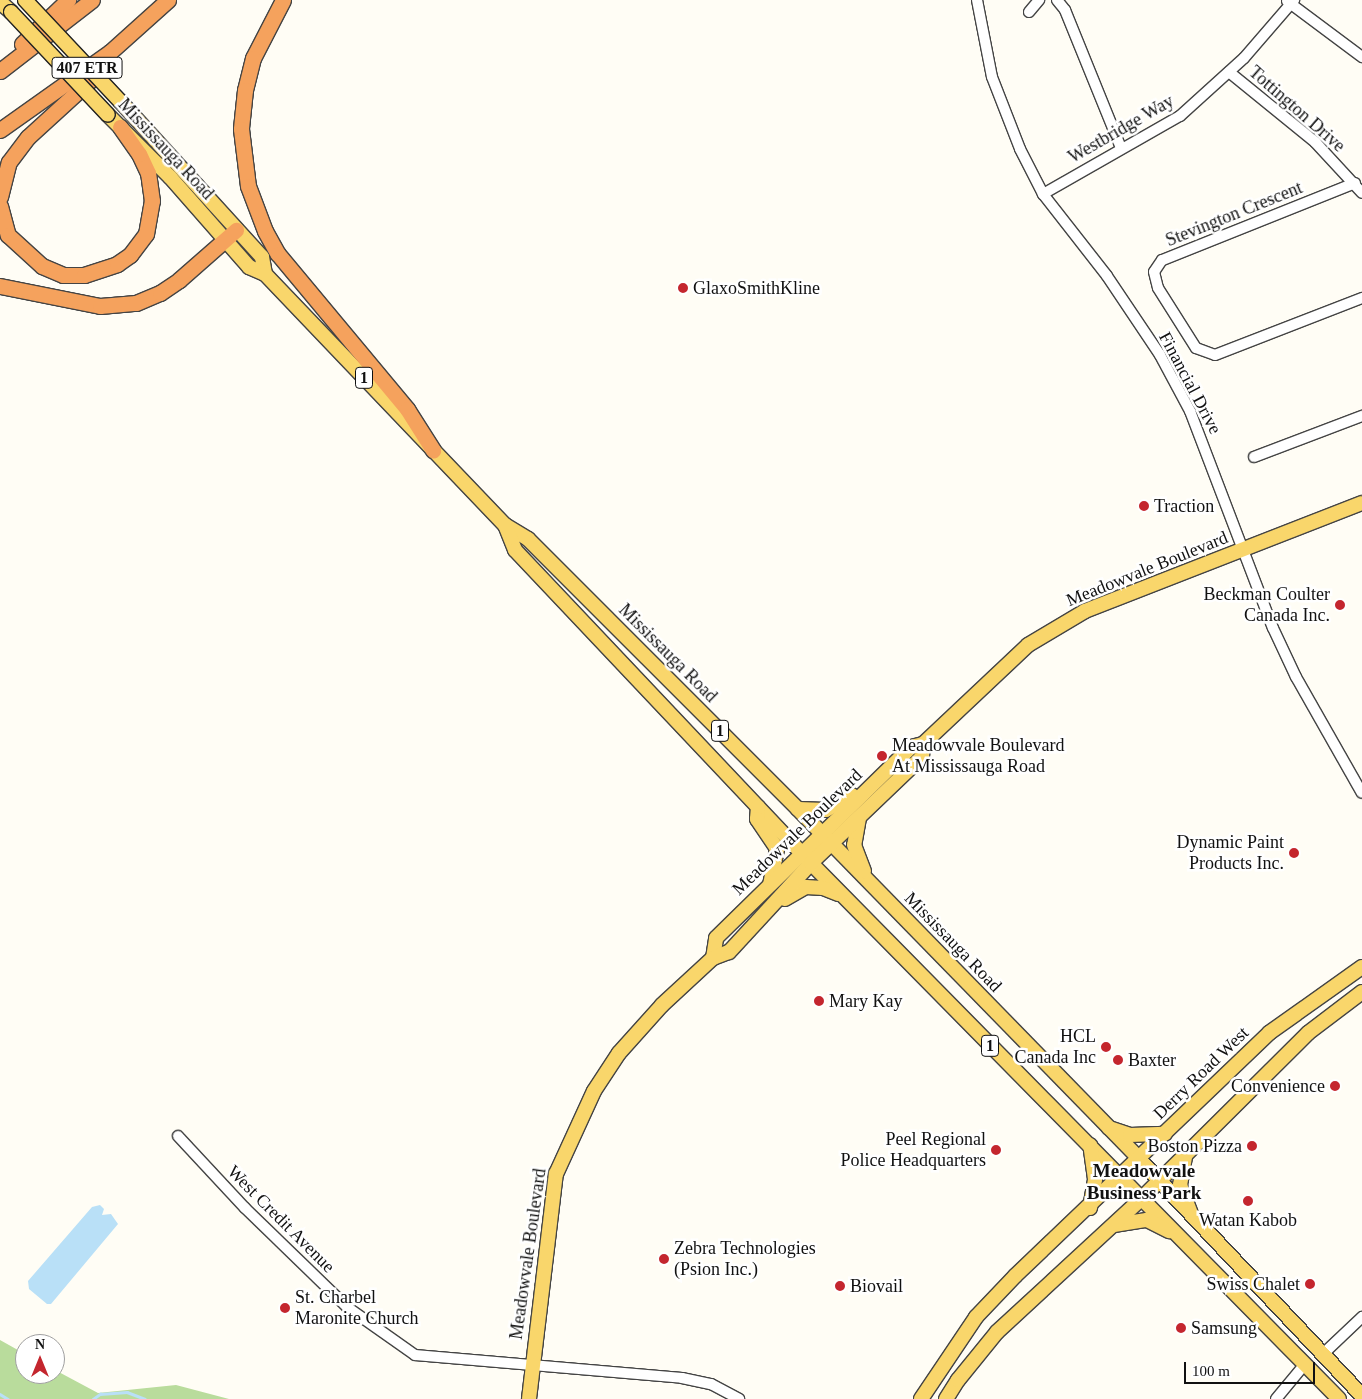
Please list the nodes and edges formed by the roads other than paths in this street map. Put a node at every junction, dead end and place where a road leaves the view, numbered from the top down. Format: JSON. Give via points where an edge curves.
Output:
{"nodes":[{"id":1,"x":25,"y":0,"type":"edge"},
{"id":2,"x":68,"y":0,"type":"edge"},
{"id":3,"x":92,"y":0,"type":"edge"},
{"id":4,"x":168,"y":0,"type":"edge"},
{"id":5,"x":283,"y":0,"type":"edge"},
{"id":6,"x":977,"y":0,"type":"edge"},
{"id":7,"x":1039,"y":0,"type":"edge"},
{"id":8,"x":1057,"y":0,"type":"edge"},
{"id":9,"x":1290,"y":1,"type":"edge"},
{"id":10,"x":0,"y":2,"type":"edge"},
{"id":11,"x":1028,"y":12,"type":"dead end"},
{"id":12,"x":110,"y":52,"type":"junction"},
{"id":13,"x":1362,"y":57,"type":"edge"},
{"id":14,"x":1,"y":70,"type":"edge"},
{"id":15,"x":1229,"y":72,"type":"junction"},
{"id":16,"x":120,"y":127,"type":"junction"},
{"id":17,"x":0,"y":130,"type":"edge"},
{"id":18,"x":1121,"y":148,"type":"junction"},
{"id":19,"x":1355,"y":183,"type":"junction"},
{"id":20,"x":1362,"y":192,"type":"edge"},
{"id":21,"x":1043,"y":194,"type":"junction"},
{"id":22,"x":0,"y":198,"type":"edge"},
{"id":23,"x":0,"y":206,"type":"edge"},
{"id":24,"x":231,"y":236,"type":"junction"},
{"id":25,"x":0,"y":286,"type":"edge"},
{"id":26,"x":1362,"y":298,"type":"edge"},
{"id":27,"x":1362,"y":416,"type":"edge"},
{"id":28,"x":433,"y":450,"type":"junction"},
{"id":29,"x":1254,"y":457,"type":"dead end"},
{"id":30,"x":1362,"y":503,"type":"edge"},
{"id":31,"x":505,"y":525,"type":"junction"},
{"id":32,"x":1244,"y":550,"type":"junction"},
{"id":33,"x":923,"y":744,"type":"junction"},
{"id":34,"x":869,"y":788,"type":"junction"},
{"id":35,"x":1362,"y":793,"type":"edge"},
{"id":36,"x":758,"y":807,"type":"junction"},
{"id":37,"x":798,"y":809,"type":"junction"},
{"id":38,"x":859,"y":817,"type":"junction"},
{"id":39,"x":827,"y":840,"type":"junction"},
{"id":40,"x":806,"y":859,"type":"junction"},
{"id":41,"x":866,"y":879,"type":"junction"},
{"id":42,"x":770,"y":885,"type":"junction"},
{"id":43,"x":843,"y":896,"type":"junction"},
{"id":44,"x":773,"y":904,"type":"junction"},
{"id":45,"x":713,"y":958,"type":"junction"},
{"id":46,"x":1362,"y":967,"type":"edge"},
{"id":47,"x":1362,"y":992,"type":"edge"},
{"id":48,"x":1105,"y":1126,"type":"junction"},
{"id":49,"x":1165,"y":1134,"type":"junction"},
{"id":50,"x":178,"y":1136,"type":"dead end"},
{"id":51,"x":1090,"y":1145,"type":"junction"},
{"id":52,"x":1185,"y":1157,"type":"junction"},
{"id":53,"x":1139,"y":1159,"type":"junction"},
{"id":54,"x":1120,"y":1178,"type":"junction"},
{"id":55,"x":1158,"y":1182,"type":"junction"},
{"id":56,"x":1142,"y":1198,"type":"junction"},
{"id":57,"x":1090,"y":1208,"type":"junction"},
{"id":58,"x":1193,"y":1218,"type":"junction"},
{"id":59,"x":1111,"y":1226,"type":"junction"},
{"id":60,"x":1187,"y":1244,"type":"junction"},
{"id":61,"x":1362,"y":1317,"type":"edge"},
{"id":62,"x":1323,"y":1354,"type":"junction"},
{"id":63,"x":1305,"y":1364,"type":"junction"},
{"id":64,"x":531,"y":1366,"type":"junction"},
{"id":65,"x":1362,"y":1396,"type":"edge"},
{"id":66,"x":529,"y":1399,"type":"edge"},
{"id":67,"x":739,"y":1399,"type":"edge"},
{"id":68,"x":921,"y":1399,"type":"edge"},
{"id":69,"x":946,"y":1399,"type":"edge"},
{"id":70,"x":1276,"y":1399,"type":"edge"},
{"id":71,"x":1339,"y":1399,"type":"edge"}],
"edges":[{"from":1,"to":24,"type":"main road","name":"Mississauga Road","number":"1","bridge":true,"via":[[120,101]]},
{"from":2,"to":14,"type":"highway","via":[[26,39]]},
{"from":3,"to":14,"type":"highway","number":"407 ETR"},
{"from":4,"to":12,"type":"highway","number":"407 ETR"},
{"from":5,"to":28,"type":"highway","via":[[253,58],[245,90],[241,129],[248,186],[265,231],[278,254],[407,408]]},
{"from":6,"to":21,"type":"street","name":"Financial Drive","via":[[997,92]]},
{"from":7,"to":11,"type":"street"},
{"from":8,"to":18,"type":"street","via":[[1065,10]]},
{"from":9,"to":13,"type":"street"},
{"from":9,"to":15,"type":"street","name":"Westbridge Way"},
{"from":10,"to":16,"type":"main road","name":"Mississauga Road","number":"1","bridge":true},
{"from":12,"to":17,"type":"highway","number":"407 ETR"},
{"from":12,"to":22,"type":"highway","via":[[97,74],[28,137],[6,169]]},
{"from":15,"to":18,"type":"street","name":"Westbridge Way","via":[[1180,116]]},
{"from":15,"to":19,"type":"street","name":"Tottington Drive","via":[[1315,142]]},
{"from":16,"to":23,"type":"highway","via":[[140,154],[148,173],[152,201],[146,234],[130,255],[117,264],[84,275],[63,275],[42,266],[8,235]]},
{"from":16,"to":24,"type":"main road","name":"Mississauga Road","number":"1"},
{"from":18,"to":21,"type":"street","name":"Westbridge Way"},
{"from":19,"to":20,"type":"street","name":"Tottington Drive"},
{"from":19,"to":26,"type":"street","name":"Stevington Crescent","via":[[1162,260],[1154,272],[1158,288],[1196,348],[1215,355]]},
{"from":21,"to":32,"type":"street","name":"Financial Drive","via":[[1107,276],[1160,355],[1193,418]]},
{"from":24,"to":25,"type":"highway","via":[[160,293],[136,303],[100,306]]},
{"from":24,"to":28,"type":"main road","name":"Mississauga Road","number":"1","via":[[248,267],[265,274]]},
{"from":27,"to":29,"type":"street"},
{"from":28,"to":31,"type":"main road","name":"Mississauga Road","number":"1"},
{"from":30,"to":32,"type":"main road","name":"Meadowvale Boulevard"},
{"from":31,"to":36,"type":"main road","name":"Mississauga Road","number":"1","via":[[516,550]]},
{"from":31,"to":37,"type":"main road","name":"Mississauga Road","number":"1","via":[[528,539]]},
{"from":32,"to":33,"type":"main road","name":"Meadowvale Boulevard","via":[[1085,611],[1028,645]]},
{"from":32,"to":35,"type":"street","name":"Financial Drive","via":[[1273,628],[1296,677]]},
{"from":33,"to":34,"type":"main road","name":"Meadowvale Boulevard","via":[[911,747]]},
{"from":33,"to":38,"type":"main road","name":"Meadowvale Boulevard","via":[[922,757]]},
{"from":34,"to":37,"type":"main road","via":[[858,790],[826,810]]},
{"from":34,"to":39,"type":"main road","name":"Meadowvale Boulevard"},
{"from":36,"to":40,"type":"main road","name":"Mississauga Road","number":"1"},
{"from":36,"to":42,"type":"main road","via":[[757,819],[773,838],[777,849]]},
{"from":37,"to":39,"type":"main road","name":"Mississauga Road","number":"1"},
{"from":38,"to":39,"type":"main road","name":"Meadowvale Boulevard"},
{"from":38,"to":41,"type":"main road","via":[[854,846]]},
{"from":39,"to":40,"type":"main road","name":"Meadowvale Boulevard"},
{"from":39,"to":41,"type":"main road","name":"Mississauga Road","number":"1"},
{"from":40,"to":42,"type":"main road","name":"Meadowvale Boulevard"},
{"from":40,"to":43,"type":"main road","name":"Mississauga Road","number":"1"},
{"from":40,"to":44,"type":"main road","name":"Meadowvale Boulevard"},
{"from":41,"to":48,"type":"main road","name":"Mississauga Road","number":"1"},
{"from":42,"to":45,"type":"main road","name":"Meadowvale Boulevard","via":[[716,938]]},
{"from":43,"to":44,"type":"main road","via":[[823,888],[806,887]]},
{"from":43,"to":51,"type":"main road","name":"Mississauga Road","number":"1"},
{"from":44,"to":45,"type":"main road","name":"Meadowvale Boulevard","via":[[729,952]]},
{"from":45,"to":64,"type":"main road","name":"Meadowvale Boulevard","via":[[662,1005],[619,1053],[572,1134],[556,1174]]},
{"from":46,"to":49,"type":"main road","name":"Derry Road West","via":[[1269,1033]]},
{"from":47,"to":52,"type":"main road","via":[[1308,1033]]},
{"from":48,"to":49,"type":"main road","via":[[1130,1135]]},
{"from":48,"to":53,"type":"main road","name":"Mississauga Road","number":"1"},
{"from":49,"to":53,"type":"main road","name":"Derry Road West"},
{"from":50,"to":64,"type":"street","name":"West Credit Avenue","via":[[244,1208],[347,1307],[414,1355]]},
{"from":51,"to":54,"type":"main road","name":"Mississauga Road","number":"1"},
{"from":51,"to":57,"type":"main road","via":[[1095,1179]]},
{"from":52,"to":55,"type":"main road"},
{"from":52,"to":58,"type":"main road","via":[[1180,1185]]},
{"from":53,"to":54,"type":"main road","name":"Derry Road West"},
{"from":53,"to":55,"type":"main road","name":"Mississauga Road","number":"1"},
{"from":54,"to":56,"type":"main road","name":"Mississauga Road","number":"1"},
{"from":54,"to":57,"type":"main road","name":"Derry Road West"},
{"from":55,"to":56,"type":"main road"},
{"from":55,"to":58,"type":"main road","name":"Mississauga Road","number":"1"},
{"from":56,"to":59,"type":"main road"},
{"from":56,"to":60,"type":"main road","name":"Mississauga Road","number":"1"},
{"from":57,"to":68,"type":"main road","name":"Derry Road West","via":[[976,1317]]},
{"from":58,"to":62,"type":"main road","name":"Mississauga Road","number":"1"},
{"from":59,"to":60,"type":"main road","via":[[1146,1220]]},
{"from":59,"to":69,"type":"main road","via":[[997,1332]]},
{"from":60,"to":63,"type":"main road","name":"Mississauga Road","number":"1"},
{"from":61,"to":62,"type":"street"},
{"from":62,"to":65,"type":"main road","name":"Mississauga Road","number":"1"},
{"from":63,"to":70,"type":"street"},
{"from":63,"to":71,"type":"main road","name":"Mississauga Road","number":"1"},
{"from":64,"to":66,"type":"main road","name":"Meadowvale Boulevard"},
{"from":64,"to":67,"type":"street","name":"West Credit Avenue","via":[[682,1378],[711,1384]]}]}
